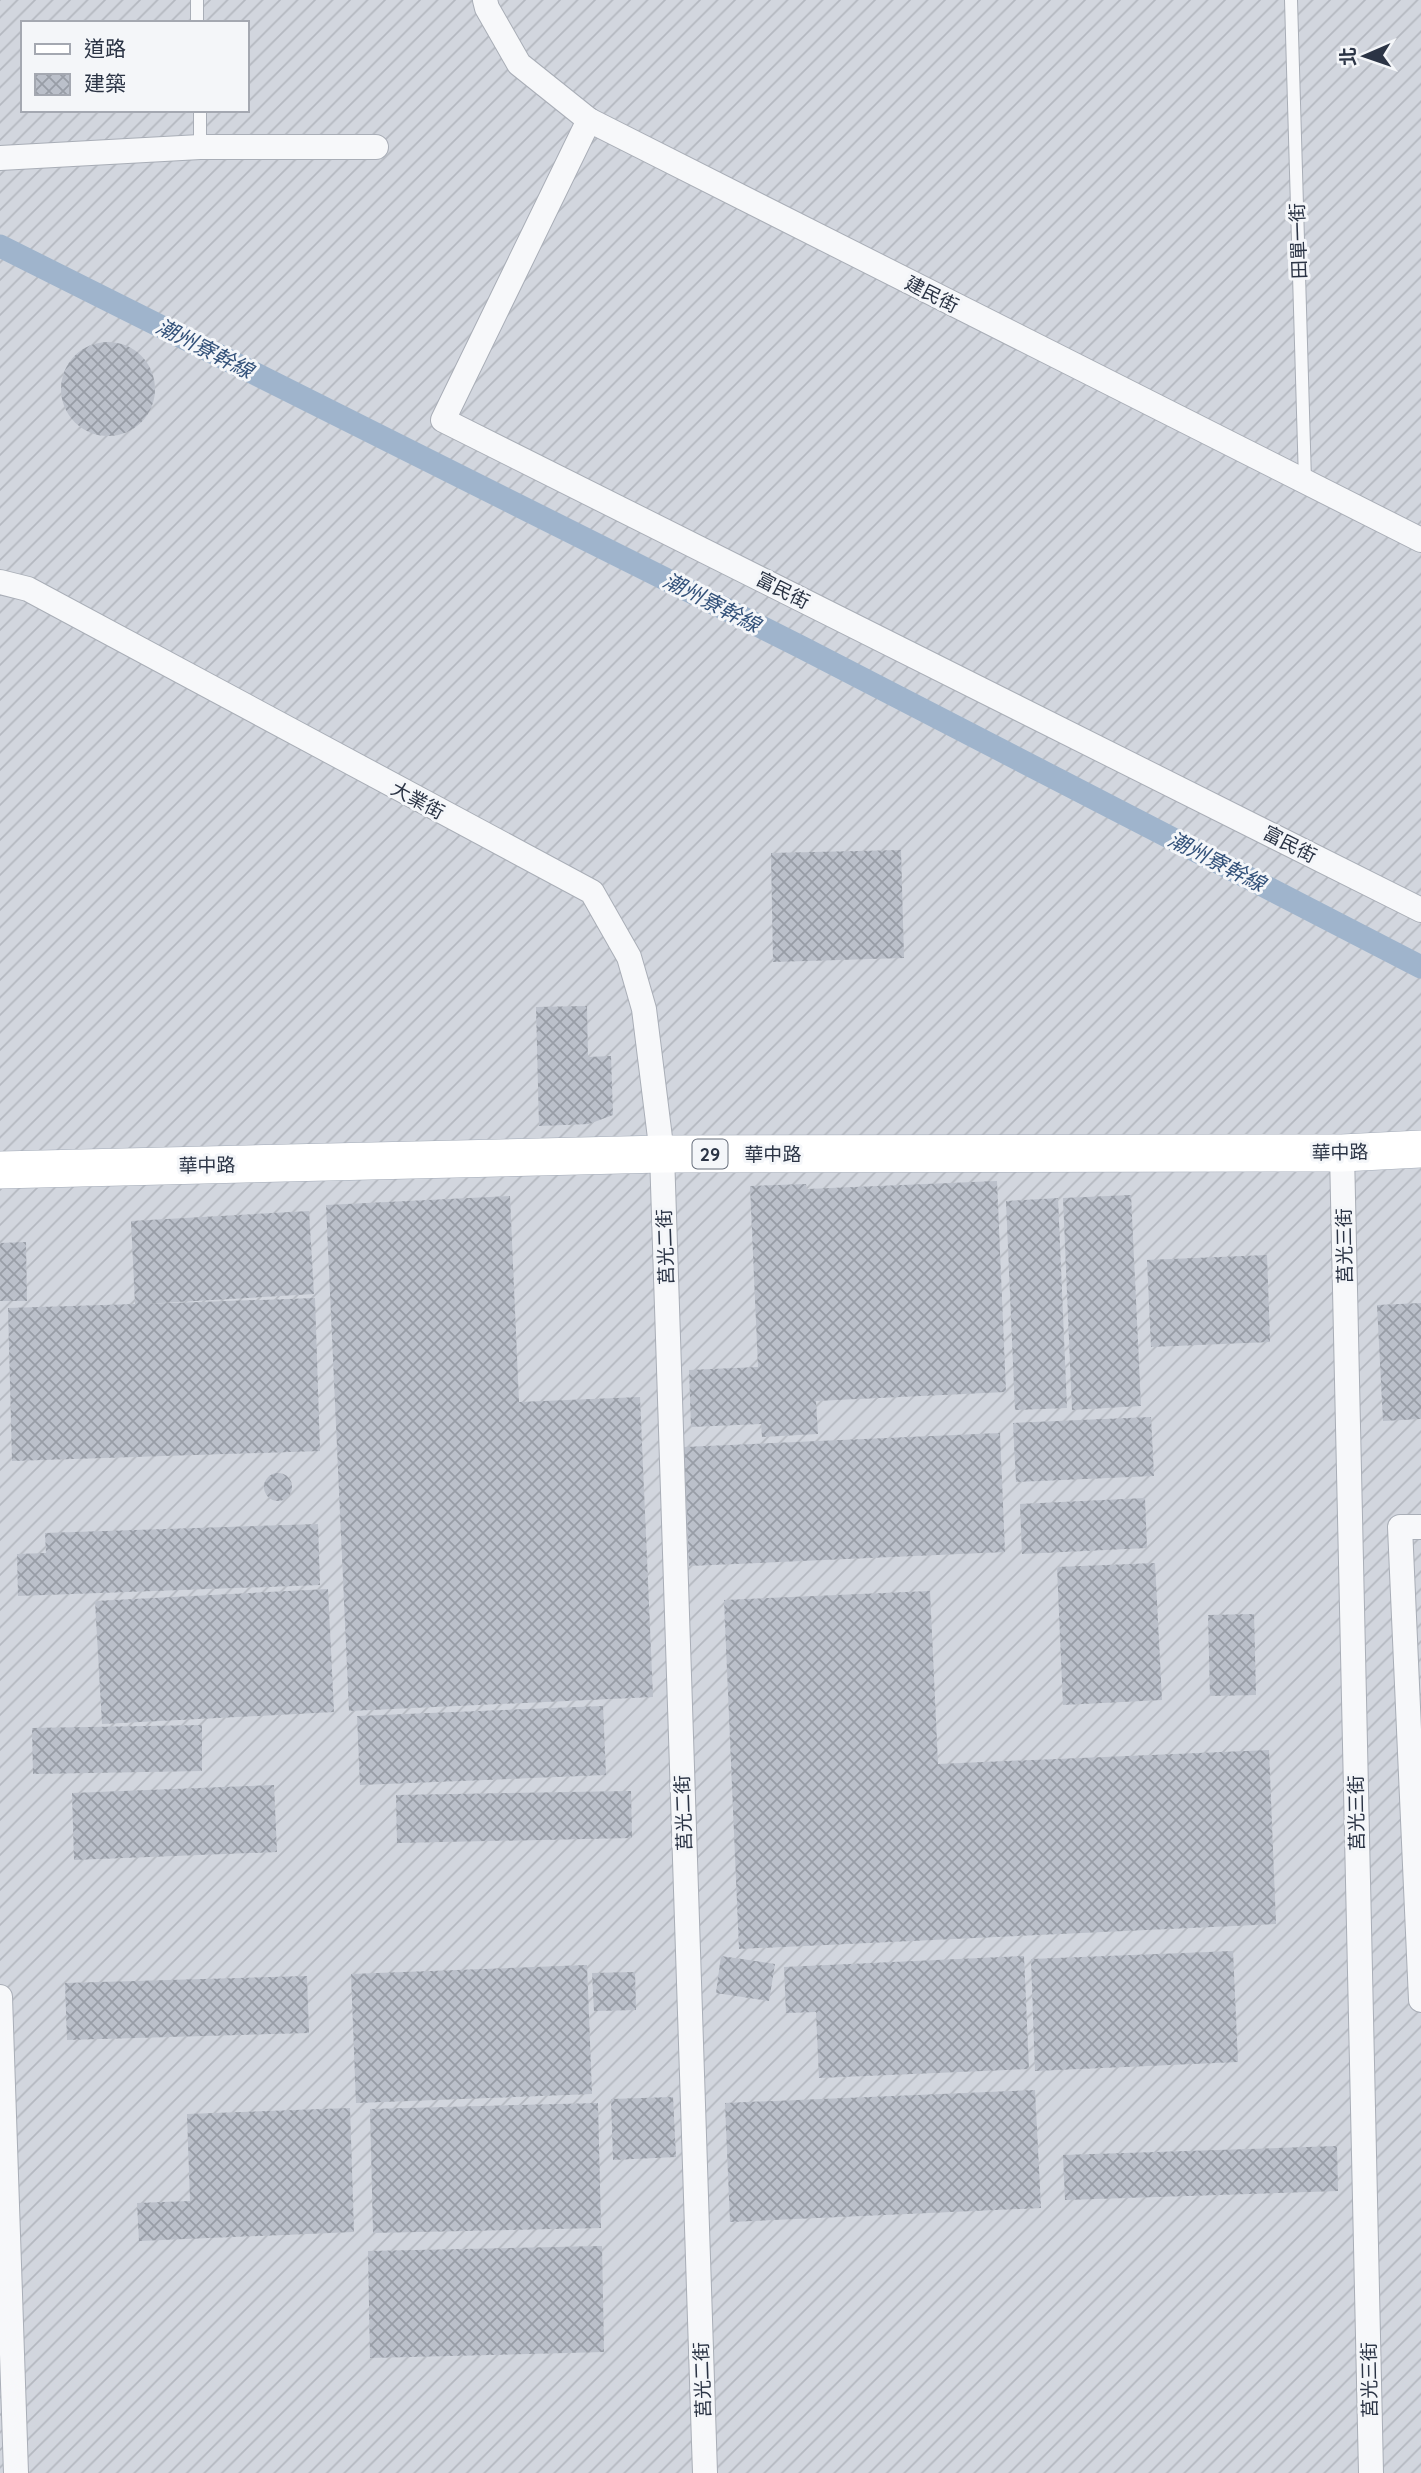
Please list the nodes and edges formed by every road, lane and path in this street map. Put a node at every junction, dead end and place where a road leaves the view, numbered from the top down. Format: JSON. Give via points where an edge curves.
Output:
{"nodes":[{"id":1,"x":197,"y":0,"type":"edge"},
{"id":2,"x":485,"y":0,"type":"edge"},
{"id":3,"x":1292,"y":0,"type":"edge"},
{"id":4,"x":197,"y":21,"type":"edge"},
{"id":5,"x":200,"y":112,"type":"edge"},
{"id":6,"x":589,"y":120,"type":"junction"},
{"id":7,"x":201,"y":147,"type":"junction"},
{"id":8,"x":376,"y":147,"type":"dead end"},
{"id":9,"x":0,"y":158,"type":"edge"},
{"id":10,"x":1305,"y":482,"type":"junction"},
{"id":11,"x":1421,"y":540,"type":"edge"},
{"id":12,"x":0,"y":582,"type":"edge"},
{"id":13,"x":1421,"y":910,"type":"edge"},
{"id":14,"x":1421,"y":1149,"type":"edge"},
{"id":15,"x":1342,"y":1153,"type":"junction"},
{"id":16,"x":662,"y":1154,"type":"junction"},
{"id":17,"x":0,"y":1170,"type":"edge"},
{"id":18,"x":1421,"y":1527,"type":"edge"},
{"id":19,"x":1420,"y":1943,"type":"edge"},
{"id":20,"x":0,"y":1997,"type":"edge"},
{"id":21,"x":1421,"y":2000,"type":"edge"},
{"id":22,"x":16,"y":2473,"type":"edge"},
{"id":23,"x":705,"y":2473,"type":"edge"},
{"id":24,"x":1371,"y":2473,"type":"edge"}],
"edges":[{"from":1,"to":4,"type":"lane"},
{"from":2,"to":6,"type":"street","name":"建民街","via":[[519,64]]},
{"from":3,"to":10,"type":"lane","name":"田單一街"},
{"from":5,"to":7,"type":"lane"},
{"from":6,"to":10,"type":"street","name":"建民街"},
{"from":6,"to":13,"type":"street","name":"富民街","via":[[443,420]]},
{"from":7,"to":8,"type":"street"},
{"from":7,"to":9,"type":"street"},
{"from":10,"to":11,"type":"street","name":"建民街"},
{"from":12,"to":16,"type":"street","name":"大業街","via":[[28,589],[592,892],[629,957],[644,1009]]},
{"from":14,"to":15,"type":"main road","name":"華中路","number":"29"},
{"from":15,"to":16,"type":"main road","name":"華中路","number":"29"},
{"from":15,"to":24,"type":"street","name":"莒光三街"},
{"from":16,"to":17,"type":"main road","name":"華中路","number":"29"},
{"from":16,"to":23,"type":"street","name":"莒光二街"},
{"from":18,"to":19,"type":"street","via":[[1400,1527]]},
{"from":19,"to":21,"type":"street"},
{"from":20,"to":22,"type":"street"}]}
